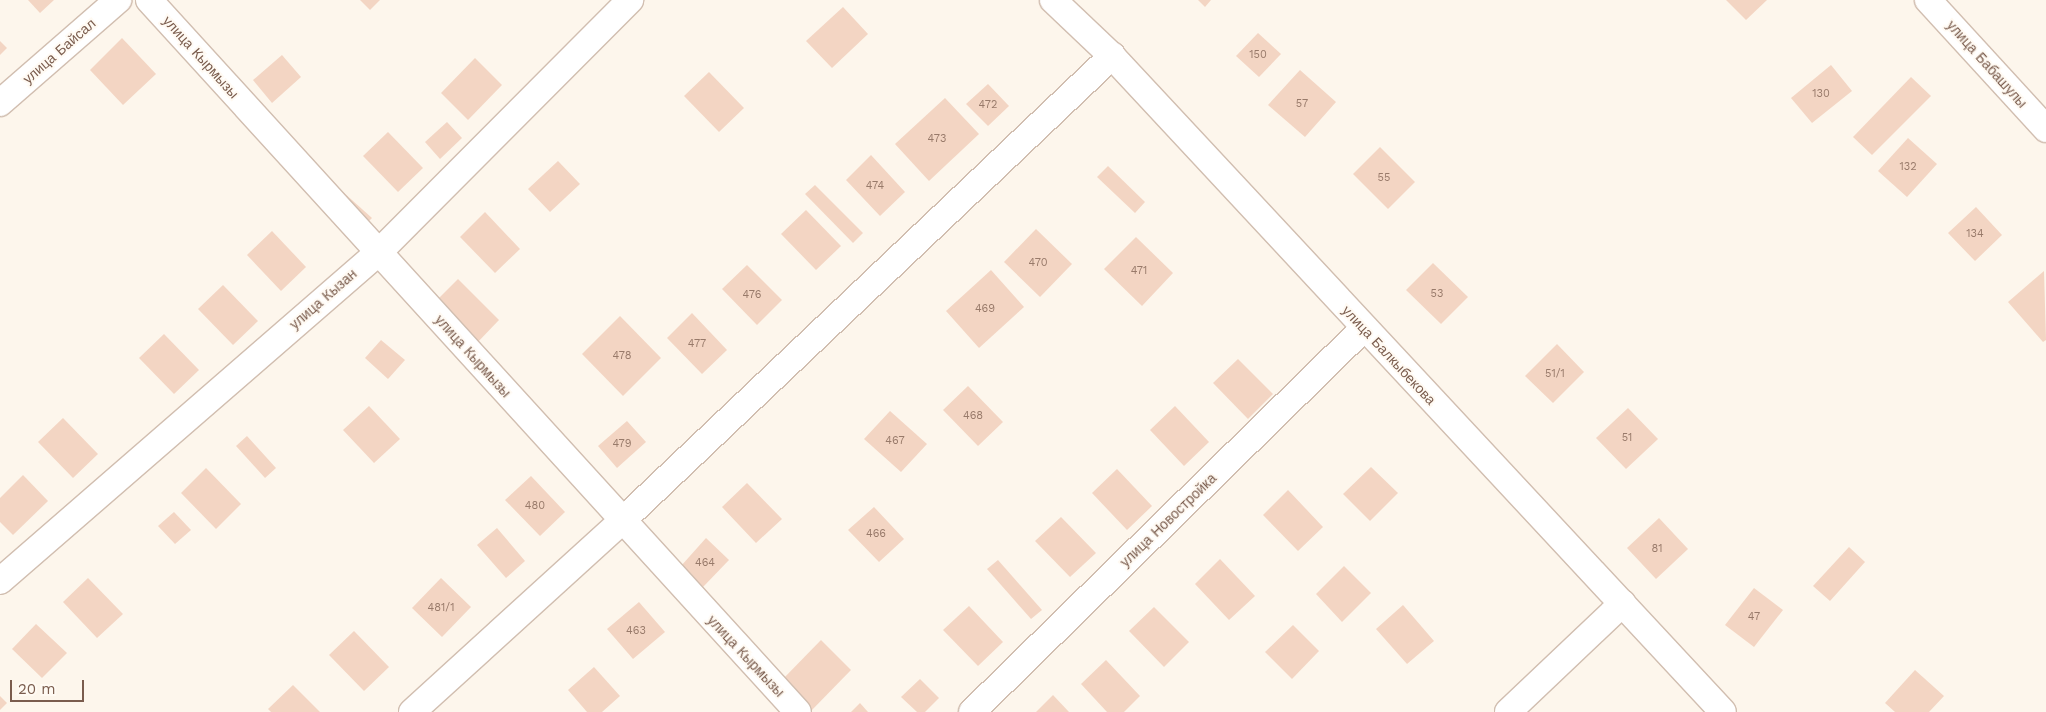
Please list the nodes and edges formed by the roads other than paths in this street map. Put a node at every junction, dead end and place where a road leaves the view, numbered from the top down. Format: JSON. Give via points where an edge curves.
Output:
{"nodes":[{"id":1,"x":118,"y":0,"type":"edge"},
{"id":2,"x":149,"y":0,"type":"edge"},
{"id":3,"x":630,"y":0,"type":"edge"},
{"id":4,"x":1053,"y":0,"type":"edge"},
{"id":5,"x":1928,"y":0,"type":"edge"},
{"id":6,"x":1112,"y":56,"type":"junction"},
{"id":7,"x":0,"y":103,"type":"edge"},
{"id":8,"x":2046,"y":128,"type":"edge"},
{"id":9,"x":378,"y":252,"type":"junction"},
{"id":10,"x":1364,"y":328,"type":"junction"},
{"id":11,"x":622,"y":521,"type":"junction"},
{"id":12,"x":0,"y":581,"type":"edge"},
{"id":13,"x":1623,"y":603,"type":"junction"},
{"id":14,"x":412,"y":712,"type":"edge"},
{"id":15,"x":798,"y":712,"type":"edge"},
{"id":16,"x":972,"y":712,"type":"edge"},
{"id":17,"x":1508,"y":712,"type":"edge"},
{"id":18,"x":1723,"y":712,"type":"edge"}],
"edges":[{"from":1,"to":7,"type":"street","name":"улица Байсал"},
{"from":2,"to":9,"type":"street","name":"улица Кырмызы"},
{"from":3,"to":9,"type":"street","name":"улица Кызан"},
{"from":4,"to":6,"type":"street","name":"улица Балкыбекова"},
{"from":5,"to":8,"type":"street","name":"улица Бабашулы"},
{"from":6,"to":10,"type":"street","name":"улица Балкыбекова"},
{"from":6,"to":11,"type":"street"},
{"from":9,"to":11,"type":"street","name":"улица Кырмызы"},
{"from":9,"to":12,"type":"street","name":"улица Кызан"},
{"from":10,"to":13,"type":"street","name":"улица Балкыбекова"},
{"from":10,"to":16,"type":"street","name":"улица Новостройка"},
{"from":11,"to":14,"type":"street"},
{"from":11,"to":15,"type":"street","name":"улица Кырмызы"},
{"from":13,"to":17,"type":"street"},
{"from":13,"to":18,"type":"street","name":"улица Балкыбекова"}]}
